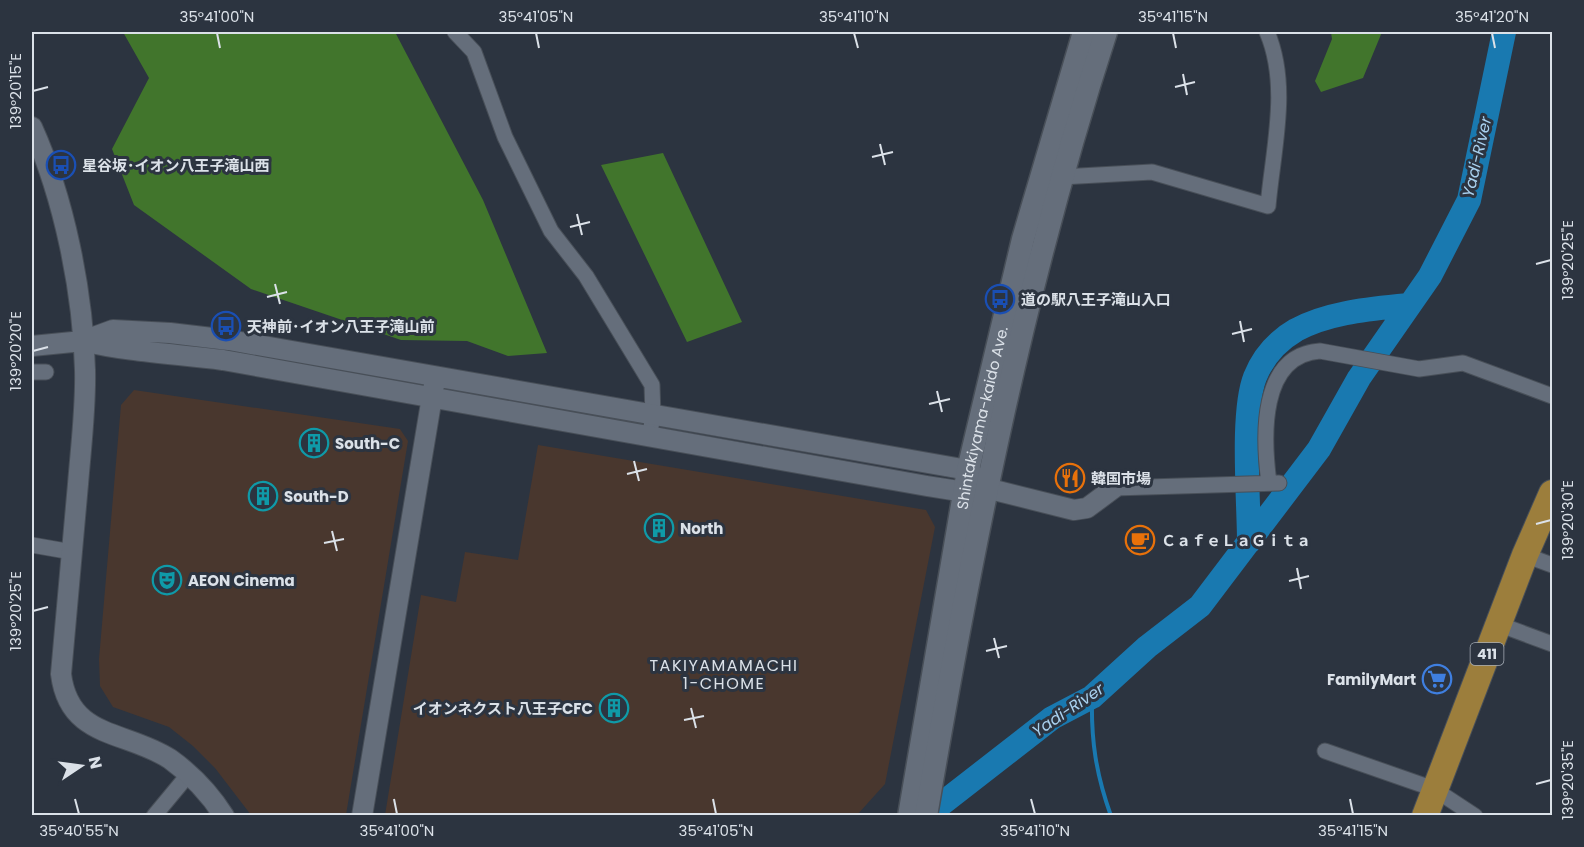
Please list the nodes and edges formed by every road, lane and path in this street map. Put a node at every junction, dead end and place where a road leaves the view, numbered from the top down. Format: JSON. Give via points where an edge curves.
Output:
{"nodes":[{"id":1,"x":455,"y":32,"type":"edge"},
{"id":2,"x":1084,"y":32,"type":"edge"},
{"id":3,"x":1106,"y":32,"type":"edge"},
{"id":4,"x":1267,"y":32,"type":"edge"},
{"id":5,"x":32,"y":127,"type":"edge"},
{"id":6,"x":1061,"y":177,"type":"junction"},
{"id":7,"x":83,"y":341,"type":"junction"},
{"id":8,"x":32,"y":346,"type":"edge"},
{"id":9,"x":435,"y":376,"type":"junction"},
{"id":10,"x":1552,"y":396,"type":"edge"},
{"id":11,"x":432,"y":398,"type":"junction"},
{"id":12,"x":653,"y":416,"type":"junction"},
{"id":13,"x":649,"y":438,"type":"junction"},
{"id":14,"x":973,"y":483,"type":"junction"},
{"id":15,"x":1114,"y":488,"type":"joint"},
{"id":16,"x":1552,"y":493,"type":"edge"},
{"id":17,"x":32,"y":545,"type":"edge"},
{"id":18,"x":72,"y":552,"type":"junction"},
{"id":19,"x":1525,"y":555,"type":"junction"},
{"id":20,"x":1552,"y":565,"type":"edge"},
{"id":21,"x":1498,"y":624,"type":"junction"},
{"id":22,"x":1552,"y":644,"type":"edge"},
{"id":23,"x":1325,"y":751,"type":"dead end"},
{"id":24,"x":188,"y":775,"type":"junction"},
{"id":25,"x":1434,"y":789,"type":"junction"},
{"id":26,"x":915,"y":814,"type":"edge"},
{"id":27,"x":154,"y":816,"type":"edge"},
{"id":28,"x":224,"y":816,"type":"edge"},
{"id":29,"x":362,"y":816,"type":"edge"},
{"id":30,"x":1425,"y":816,"type":"edge"},
{"id":31,"x":1475,"y":816,"type":"edge"}],
"edges":[{"from":1,"to":12,"type":"street","via":[[474,52],[505,137],[551,231],[586,276],[652,385]]},
{"from":2,"to":14,"type":"main road","name":"Shintakiyama-kaido Ave.","via":[[1023,239]]},
{"from":3,"to":6,"type":"main road","name":"Shintakiyama-kaido Ave."},
{"from":4,"to":6,"type":"street","via":[[1278,70],[1280,107],[1268,206],[1152,172]]},
{"from":5,"to":7,"type":"street","via":[[63,218]]},
{"from":6,"to":14,"type":"main road","name":"Shintakiyama-kaido Ave.","via":[[1028,306]]},
{"from":7,"to":8,"type":"street"},
{"from":7,"to":9,"type":"street","via":[[113,330],[170,333]]},
{"from":7,"to":11,"type":"street","via":[[223,360]]},
{"from":7,"to":18,"type":"street","via":[[85,373]]},
{"from":9,"to":11,"type":"street"},
{"from":9,"to":12,"type":"street"},
{"from":10,"to":15,"type":"street","via":[[1463,363],[1419,369],[1320,351],[1304,352],[1277,377],[1269,402],[1265,455],[1268,484]]},
{"from":11,"to":13,"type":"street"},
{"from":11,"to":29,"type":"street"},
{"from":12,"to":13,"type":"street"},
{"from":12,"to":14,"type":"street"},
{"from":13,"to":14,"type":"street"},
{"from":14,"to":15,"type":"street","via":[[1081,510]]},
{"from":14,"to":26,"type":"main road","name":"Shintakiyama-kaido Ave."},
{"from":14,"to":26,"type":"main road","name":"Shintakiyama-kaido Ave.","via":[[930,790]]},
{"from":16,"to":19,"type":"highway","number":"411"},
{"from":17,"to":18,"type":"street"},
{"from":18,"to":24,"type":"street","via":[[61,674],[72,710],[90,725],[145,745],[170,759]]},
{"from":19,"to":20,"type":"street"},
{"from":19,"to":21,"type":"highway","number":"411"},
{"from":21,"to":22,"type":"street"},
{"from":21,"to":25,"type":"highway","number":"411"},
{"from":23,"to":25,"type":"street"},
{"from":24,"to":27,"type":"street"},
{"from":24,"to":28,"type":"street"},
{"from":25,"to":30,"type":"highway","number":"411"},
{"from":25,"to":31,"type":"street"}]}
